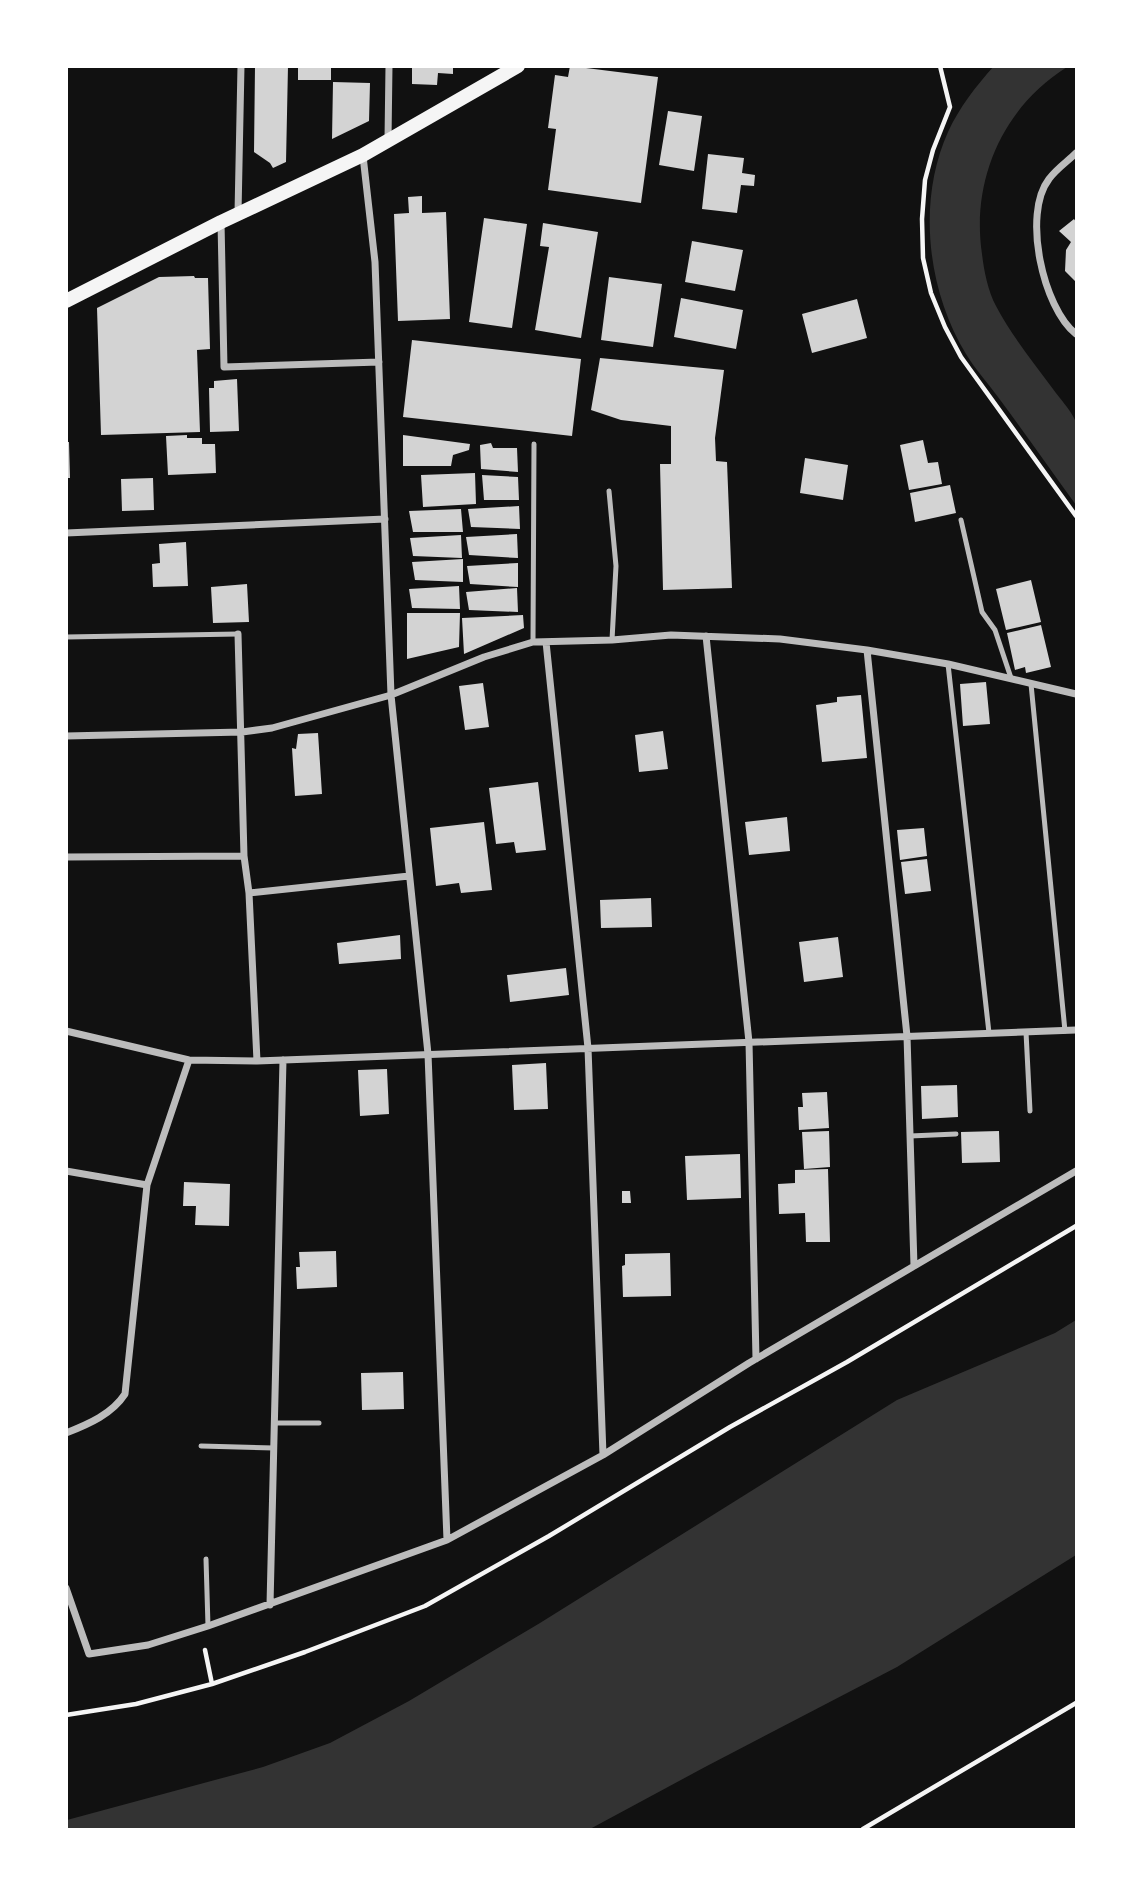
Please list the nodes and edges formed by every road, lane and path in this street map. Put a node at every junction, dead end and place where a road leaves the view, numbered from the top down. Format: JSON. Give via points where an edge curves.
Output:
{"nodes":[{"id":1,"x":241,"y":66,"type":"edge"},
{"id":2,"x":389,"y":66,"type":"edge"},
{"id":3,"x":519,"y":66,"type":"edge"},
{"id":4,"x":940,"y":66,"type":"edge"},
{"id":5,"x":388,"y":141,"type":"junction"},
{"id":6,"x":1076,"y":153,"type":"edge"},
{"id":7,"x":363,"y":155,"type":"junction"},
{"id":8,"x":238,"y":214,"type":"junction"},
{"id":9,"x":220,"y":222,"type":"junction"},
{"id":10,"x":66,"y":301,"type":"edge"},
{"id":11,"x":1076,"y":334,"type":"edge"},
{"id":12,"x":379,"y":362,"type":"junction"},
{"id":13,"x":534,"y":444,"type":"dead end"},
{"id":14,"x":609,"y":491,"type":"dead end"},
{"id":15,"x":1076,"y":516,"type":"edge"},
{"id":16,"x":385,"y":519,"type":"junction"},
{"id":17,"x":961,"y":520,"type":"dead end"},
{"id":18,"x":66,"y":533,"type":"edge"},
{"id":19,"x":238,"y":634,"type":"joint"},
{"id":20,"x":66,"y":636,"type":"edge"},
{"id":21,"x":706,"y":636,"type":"junction"},
{"id":22,"x":612,"y":640,"type":"junction"},
{"id":23,"x":533,"y":642,"type":"junction"},
{"id":24,"x":546,"y":642,"type":"junction"},
{"id":25,"x":867,"y":650,"type":"junction"},
{"id":26,"x":948,"y":664,"type":"junction"},
{"id":27,"x":1011,"y":678,"type":"junction"},
{"id":28,"x":1031,"y":684,"type":"junction"},
{"id":29,"x":1076,"y":694,"type":"edge"},
{"id":30,"x":391,"y":695,"type":"junction"},
{"id":31,"x":242,"y":732,"type":"junction"},
{"id":32,"x":66,"y":736,"type":"edge"},
{"id":33,"x":244,"y":856,"type":"junction"},
{"id":34,"x":66,"y":857,"type":"edge"},
{"id":35,"x":409,"y":876,"type":"junction"},
{"id":36,"x":249,"y":893,"type":"junction"},
{"id":37,"x":1076,"y":1030,"type":"edge"},
{"id":38,"x":66,"y":1031,"type":"edge"},
{"id":39,"x":1065,"y":1031,"type":"junction"},
{"id":40,"x":1026,"y":1032,"type":"junction"},
{"id":41,"x":989,"y":1033,"type":"junction"},
{"id":42,"x":907,"y":1036,"type":"junction"},
{"id":43,"x":749,"y":1042,"type":"junction"},
{"id":44,"x":588,"y":1048,"type":"junction"},
{"id":45,"x":428,"y":1054,"type":"junction"},
{"id":46,"x":284,"y":1059,"type":"junction"},
{"id":47,"x":189,"y":1060,"type":"junction"},
{"id":48,"x":257,"y":1061,"type":"junction"},
{"id":49,"x":1030,"y":1111,"type":"dead end"},
{"id":50,"x":956,"y":1134,"type":"dead end"},
{"id":51,"x":910,"y":1136,"type":"junction"},
{"id":52,"x":66,"y":1171,"type":"edge"},
{"id":53,"x":1076,"y":1171,"type":"edge"},
{"id":54,"x":147,"y":1185,"type":"junction"},
{"id":55,"x":1076,"y":1226,"type":"edge"},
{"id":56,"x":914,"y":1266,"type":"junction"},
{"id":57,"x":756,"y":1359,"type":"junction"},
{"id":58,"x":274,"y":1423,"type":"junction"},
{"id":59,"x":319,"y":1423,"type":"dead end"},
{"id":60,"x":66,"y":1433,"type":"edge"},
{"id":61,"x":201,"y":1446,"type":"dead end"},
{"id":62,"x":274,"y":1448,"type":"junction"},
{"id":63,"x":603,"y":1455,"type":"junction"},
{"id":64,"x":447,"y":1540,"type":"junction"},
{"id":65,"x":206,"y":1559,"type":"dead end"},
{"id":66,"x":66,"y":1588,"type":"edge"},
{"id":67,"x":270,"y":1605,"type":"junction"},
{"id":68,"x":205,"y":1627,"type":"junction"},
{"id":69,"x":212,"y":1684,"type":"junction"},
{"id":70,"x":1076,"y":1703,"type":"edge"},
{"id":71,"x":66,"y":1715,"type":"edge"},
{"id":72,"x":863,"y":1829,"type":"edge"}],
"edges":[{"from":1,"to":8,"type":"street"},
{"from":2,"to":5,"type":"street"},
{"from":3,"to":5,"type":"main road"},
{"from":4,"to":15,"type":"path","via":[[950,107],[925,180],[922,219],[923,258],[931,293],[961,358]]},
{"from":5,"to":7,"type":"main road"},
{"from":6,"to":11,"type":"street","via":[[1048,180],[1038,205],[1037,249],[1046,287]]},
{"from":7,"to":8,"type":"main road"},
{"from":7,"to":12,"type":"street"},
{"from":8,"to":9,"type":"main road"},
{"from":9,"to":10,"type":"main road"},
{"from":9,"to":12,"type":"street","via":[[224,367]]},
{"from":12,"to":16,"type":"street"},
{"from":13,"to":23,"type":"lane"},
{"from":14,"to":22,"type":"lane","via":[[616,566]]},
{"from":16,"to":18,"type":"street"},
{"from":16,"to":30,"type":"street"},
{"from":17,"to":27,"type":"lane","via":[[982,611],[995,630]]},
{"from":19,"to":20,"type":"lane"},
{"from":19,"to":31,"type":"street"},
{"from":21,"to":22,"type":"street"},
{"from":21,"to":25,"type":"street"},
{"from":21,"to":43,"type":"street"},
{"from":22,"to":24,"type":"street"},
{"from":23,"to":24,"type":"street"},
{"from":23,"to":30,"type":"street"},
{"from":24,"to":44,"type":"street"},
{"from":25,"to":26,"type":"street"},
{"from":25,"to":42,"type":"street"},
{"from":26,"to":27,"type":"street"},
{"from":26,"to":41,"type":"lane"},
{"from":27,"to":28,"type":"street"},
{"from":28,"to":29,"type":"street"},
{"from":28,"to":39,"type":"lane"},
{"from":30,"to":31,"type":"street"},
{"from":30,"to":35,"type":"street"},
{"from":31,"to":32,"type":"street"},
{"from":31,"to":33,"type":"street"},
{"from":33,"to":34,"type":"street"},
{"from":33,"to":36,"type":"street"},
{"from":35,"to":36,"type":"street"},
{"from":35,"to":45,"type":"street"},
{"from":36,"to":48,"type":"street"},
{"from":37,"to":39,"type":"street"},
{"from":38,"to":47,"type":"street"},
{"from":39,"to":40,"type":"street"},
{"from":40,"to":41,"type":"street"},
{"from":40,"to":49,"type":"lane"},
{"from":41,"to":42,"type":"street"},
{"from":42,"to":43,"type":"street"},
{"from":42,"to":51,"type":"street"},
{"from":43,"to":44,"type":"street"},
{"from":43,"to":57,"type":"street"},
{"from":44,"to":45,"type":"street"},
{"from":44,"to":63,"type":"street"},
{"from":45,"to":46,"type":"street"},
{"from":45,"to":64,"type":"street"},
{"from":46,"to":48,"type":"street"},
{"from":46,"to":58,"type":"street"},
{"from":47,"to":48,"type":"street"},
{"from":47,"to":54,"type":"street"},
{"from":50,"to":51,"type":"lane"},
{"from":51,"to":56,"type":"street"},
{"from":52,"to":54,"type":"street"},
{"from":53,"to":56,"type":"street"},
{"from":54,"to":60,"type":"street","via":[[125,1394],[118,1405]]},
{"from":55,"to":69,"type":"path","via":[[425,1606]]},
{"from":56,"to":57,"type":"street"},
{"from":57,"to":63,"type":"street"},
{"from":58,"to":59,"type":"lane"},
{"from":58,"to":62,"type":"street"},
{"from":61,"to":62,"type":"lane"},
{"from":62,"to":67,"type":"street"},
{"from":63,"to":64,"type":"street"},
{"from":64,"to":67,"type":"street"},
{"from":65,"to":68,"type":"lane"},
{"from":66,"to":68,"type":"street","via":[[89,1654],[148,1645]]},
{"from":67,"to":68,"type":"street"},
{"from":68,"to":69,"type":"path"},
{"from":69,"to":71,"type":"path","via":[[135,1704]]},
{"from":70,"to":72,"type":"path"}]}
